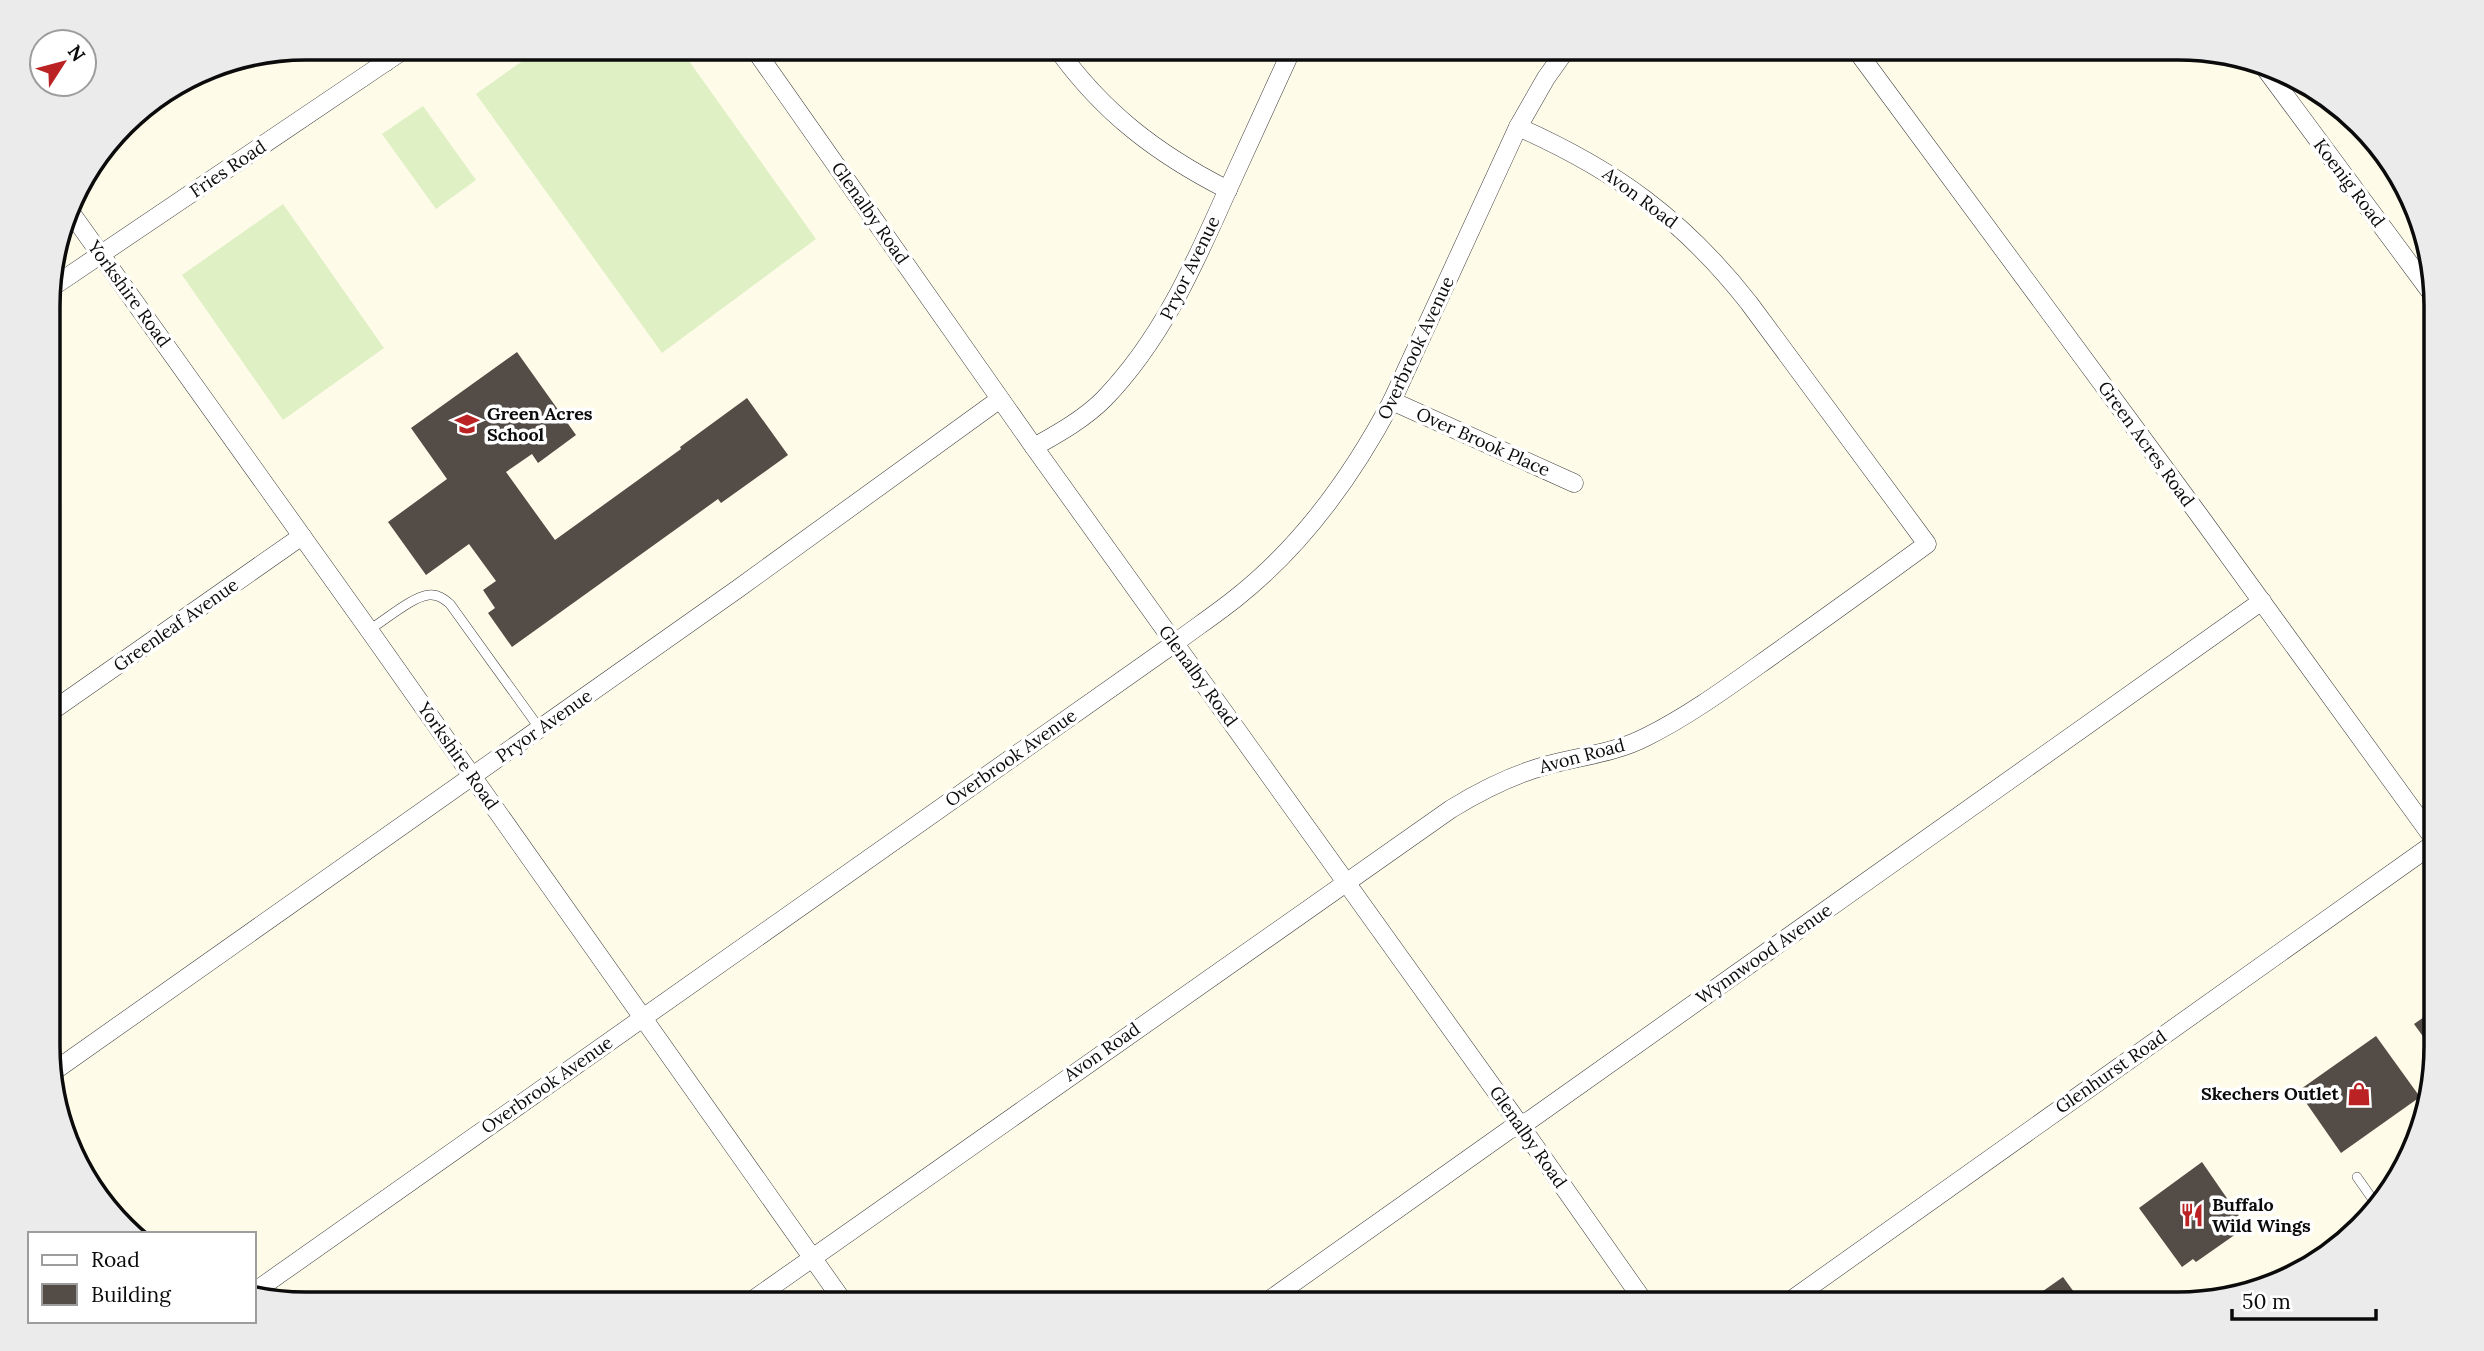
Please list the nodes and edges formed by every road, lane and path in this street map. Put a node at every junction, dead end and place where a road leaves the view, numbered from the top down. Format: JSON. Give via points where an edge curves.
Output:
{"nodes":[{"id":1,"x":374,"y":60,"type":"edge"},
{"id":2,"x":762,"y":60,"type":"edge"},
{"id":3,"x":1066,"y":60,"type":"edge"},
{"id":4,"x":1287,"y":60,"type":"edge"},
{"id":5,"x":1559,"y":60,"type":"edge"},
{"id":6,"x":1864,"y":60,"type":"edge"},
{"id":7,"x":2272,"y":78,"type":"edge"},
{"id":8,"x":1518,"y":127,"type":"junction"},
{"id":9,"x":1228,"y":190,"type":"junction"},
{"id":10,"x":76,"y":219,"type":"edge"},
{"id":11,"x":101,"y":255,"type":"junction"},
{"id":12,"x":61,"y":281,"type":"edge"},
{"id":13,"x":2423,"y":282,"type":"edge"},
{"id":14,"x":1000,"y":399,"type":"junction"},
{"id":15,"x":1392,"y":401,"type":"junction"},
{"id":16,"x":1034,"y":447,"type":"junction"},
{"id":17,"x":1574,"y":483,"type":"dead end"},
{"id":18,"x":302,"y":536,"type":"junction"},
{"id":19,"x":2262,"y":601,"type":"junction"},
{"id":20,"x":369,"y":630,"type":"junction"},
{"id":21,"x":1175,"y":643,"type":"junction"},
{"id":22,"x":60,"y":705,"type":"edge"},
{"id":23,"x":540,"y":729,"type":"junction"},
{"id":24,"x":473,"y":776,"type":"junction"},
{"id":25,"x":2424,"y":825,"type":"edge"},
{"id":26,"x":2424,"y":851,"type":"edge"},
{"id":27,"x":1347,"y":882,"type":"junction"},
{"id":28,"x":643,"y":1017,"type":"junction"},
{"id":29,"x":61,"y":1066,"type":"edge"},
{"id":30,"x":1520,"y":1125,"type":"junction"},
{"id":31,"x":2357,"y":1177,"type":"dead end"},
{"id":32,"x":2372,"y":1198,"type":"edge"},
{"id":33,"x":812,"y":1257,"type":"junction"},
{"id":34,"x":261,"y":1287,"type":"edge"},
{"id":35,"x":1281,"y":1291,"type":"edge"},
{"id":36,"x":1637,"y":1291,"type":"edge"},
{"id":37,"x":1804,"y":1291,"type":"edge"},
{"id":38,"x":764,"y":1292,"type":"edge"},
{"id":39,"x":836,"y":1292,"type":"edge"}],
"edges":[{"from":1,"to":11,"type":"street","name":"Fries Road"},
{"from":2,"to":14,"type":"street","name":"Glenalby Road"},
{"from":3,"to":9,"type":"street","via":[[1115,116],[1157,150]]},
{"from":4,"to":9,"type":"street","name":"Pryor Avenue"},
{"from":5,"to":8,"type":"street","name":"Overbrook Avenue"},
{"from":6,"to":19,"type":"street","name":"Green Acres Road"},
{"from":7,"to":13,"type":"street","name":"Koenig Road"},
{"from":8,"to":15,"type":"street","name":"Overbrook Avenue"},
{"from":8,"to":27,"type":"street","name":"Avon Road","via":[[1611,174],[1692,238],[1749,303],[1927,544],[1671,724],[1643,739],[1519,774],[1479,792]]},
{"from":9,"to":16,"type":"street","name":"Pryor Avenue","via":[[1186,281],[1136,362],[1093,409]]},
{"from":10,"to":11,"type":"street","name":"Yorkshire Road"},
{"from":11,"to":12,"type":"street","name":"Fries Road"},
{"from":11,"to":18,"type":"street","name":"Yorkshire Road"},
{"from":14,"to":16,"type":"street","name":"Glenalby Road"},
{"from":14,"to":23,"type":"street","name":"Pryor Avenue"},
{"from":15,"to":17,"type":"street","name":"Over Brook Place"},
{"from":15,"to":21,"type":"street","name":"Overbrook Avenue","via":[[1353,468],[1293,545],[1236,598]]},
{"from":16,"to":21,"type":"street","name":"Glenalby Road"},
{"from":18,"to":20,"type":"street","name":"Yorkshire Road"},
{"from":18,"to":22,"type":"street","name":"Greenleaf Avenue"},
{"from":19,"to":25,"type":"street","name":"Green Acres Road"},
{"from":19,"to":30,"type":"street","name":"Wynnwood Avenue"},
{"from":20,"to":23,"type":"lane","via":[[420,597],[441,597]]},
{"from":20,"to":24,"type":"street","name":"Yorkshire Road"},
{"from":21,"to":27,"type":"street","name":"Glenalby Road"},
{"from":21,"to":28,"type":"street","name":"Overbrook Avenue"},
{"from":23,"to":24,"type":"street","name":"Pryor Avenue"},
{"from":24,"to":28,"type":"street","name":"Yorkshire Road"},
{"from":24,"to":29,"type":"street","name":"Pryor Avenue"},
{"from":26,"to":37,"type":"street","name":"Glenhurst Road"},
{"from":27,"to":30,"type":"street","name":"Glenalby Road"},
{"from":27,"to":33,"type":"street","name":"Avon Road"},
{"from":28,"to":33,"type":"street","name":"Yorkshire Road"},
{"from":28,"to":34,"type":"street","name":"Overbrook Avenue"},
{"from":30,"to":35,"type":"street","name":"Wynnwood Avenue"},
{"from":30,"to":36,"type":"street","name":"Glenalby Road"},
{"from":31,"to":32,"type":"lane"},
{"from":33,"to":38,"type":"street","name":"Avon Road"},
{"from":33,"to":39,"type":"street","name":"Yorkshire Road"}]}
